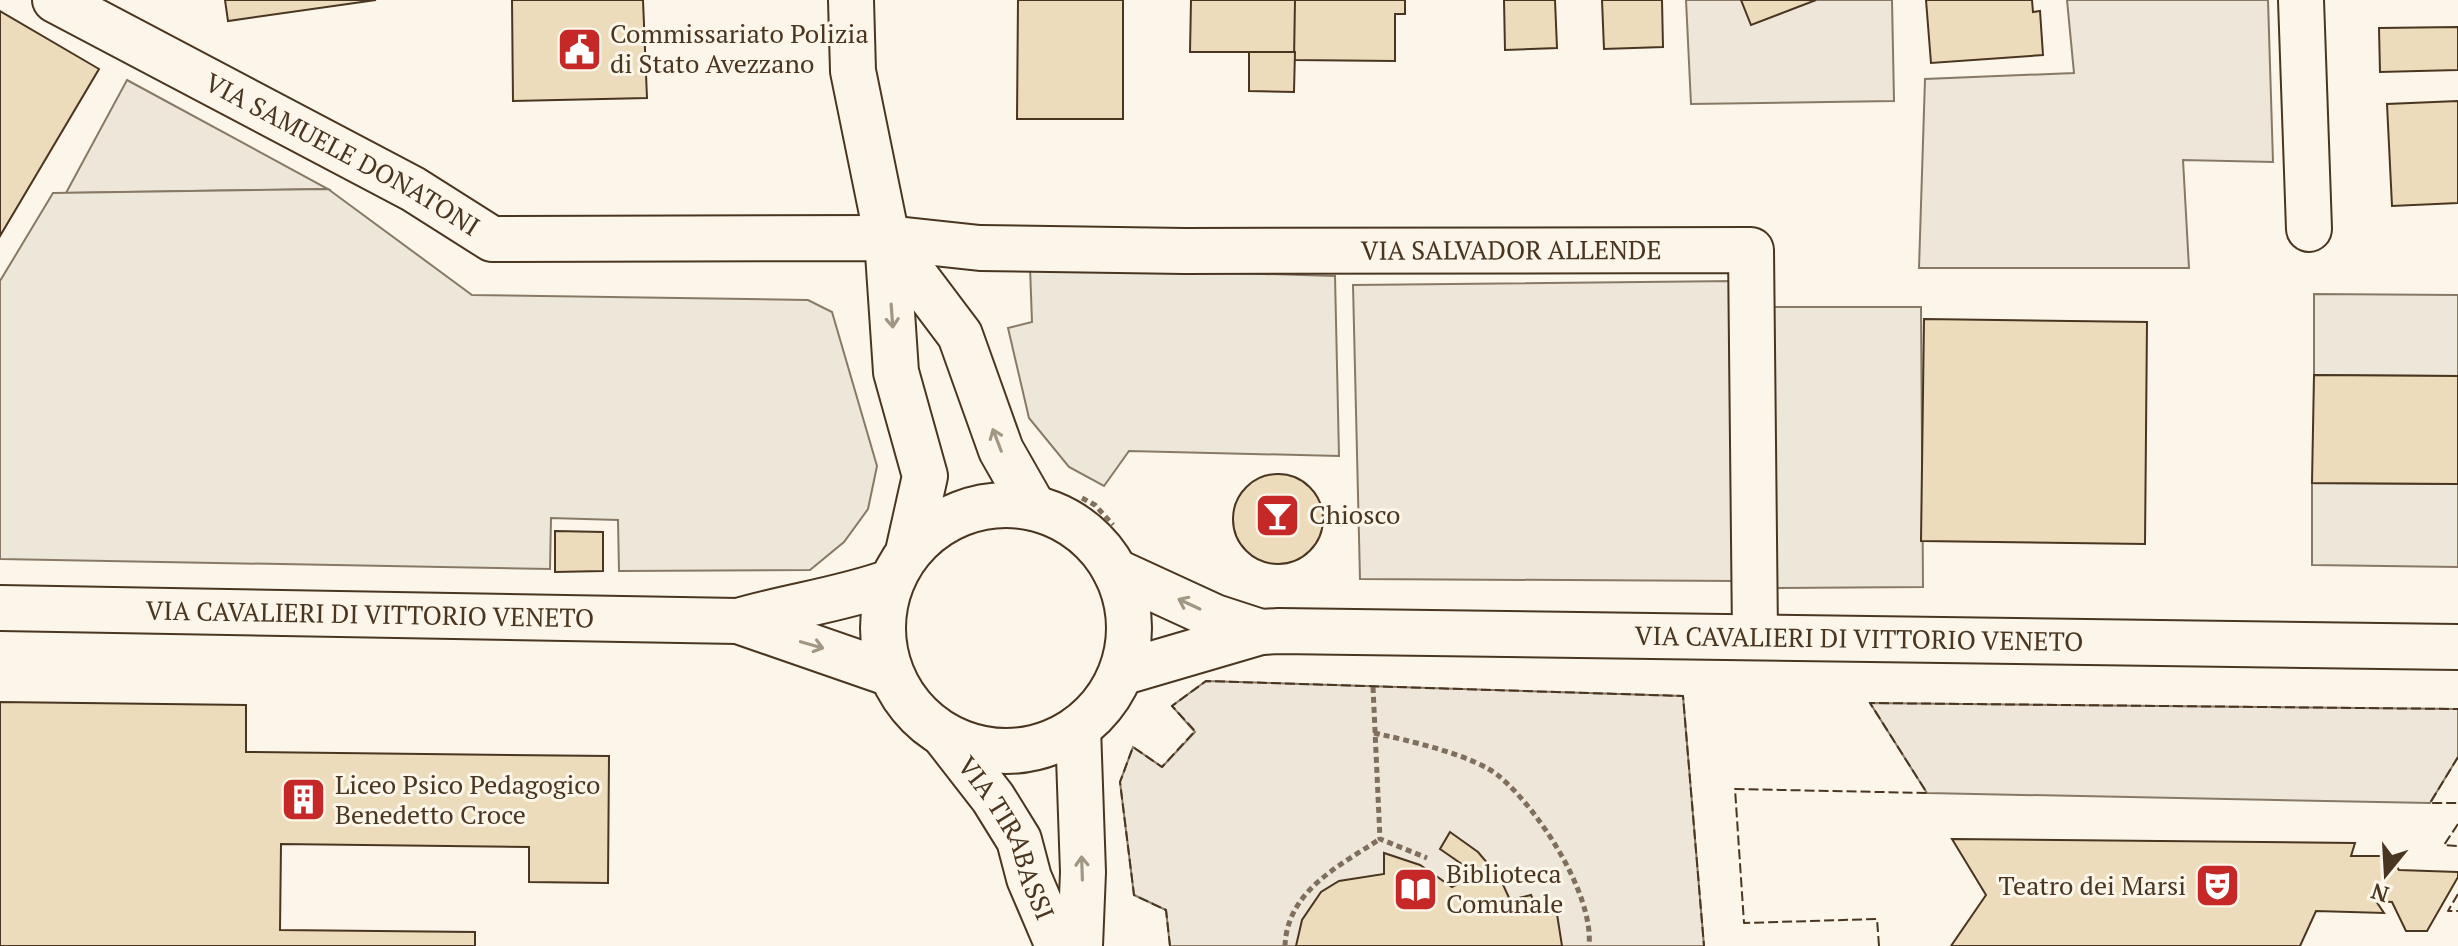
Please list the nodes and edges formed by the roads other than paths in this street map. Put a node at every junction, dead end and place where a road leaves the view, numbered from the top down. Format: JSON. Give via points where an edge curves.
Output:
{"nodes":[{"id":1,"x":55,"y":0,"type":"edge"},
{"id":2,"x":851,"y":0,"type":"edge"},
{"id":3,"x":2301,"y":0,"type":"edge"},
{"id":4,"x":2309,"y":229,"type":"dead end"},
{"id":5,"x":887,"y":238,"type":"junction"},
{"id":6,"x":1034,"y":508,"type":"junction"},
{"id":7,"x":899,"y":567,"type":"junction"},
{"id":8,"x":1115,"y":571,"type":"junction"},
{"id":9,"x":0,"y":608,"type":"edge"},
{"id":10,"x":738,"y":621,"type":"junction"},
{"id":11,"x":1261,"y":632,"type":"junction"},
{"id":12,"x":1755,"y":635,"type":"junction"},
{"id":13,"x":2458,"y":647,"type":"edge"},
{"id":14,"x":1121,"y":673,"type":"junction"},
{"id":15,"x":891,"y":674,"type":"junction"},
{"id":16,"x":1078,"y":728,"type":"junction"},
{"id":17,"x":944,"y":735,"type":"junction"},
{"id":18,"x":1058,"y":946,"type":"edge"},
{"id":19,"x":1080,"y":946,"type":"edge"}],
"edges":[{"from":1,"to":5,"type":"street","name":"VIA SAMUELE DONATONI","via":[[413,189],[492,239]]},
{"from":2,"to":5,"type":"street","via":[[853,71]]},
{"from":3,"to":4,"type":"street"},
{"from":6,"to":5,"type":"street","one_way":true,"via":[[1001,450],[960,335]]},
{"from":5,"to":7,"type":"street","one_way":true,"via":[[896,372],[925,476]]},
{"from":5,"to":12,"type":"street","name":"VIA SALVADOR ALLENDE","via":[[980,248],[1185,251],[1751,250]]},
{"from":6,"to":7,"type":"street","via":[[999,504],[964,512],[933,528]]},
{"from":6,"to":8,"type":"street","via":[[1067,520],[1095,543]]},
{"from":7,"to":10,"type":"street","name":"VIA CAVALIERI DI VITTORIO VENETO","via":[[843,598]]},
{"from":7,"to":15,"type":"street","via":[[883,612],[882,644]]},
{"from":11,"to":8,"type":"street","name":"VIA CAVALIERI DI VITTORIO VENETO","one_way":true},
{"from":8,"to":14,"type":"street","via":[[1127,604],[1129,639]]},
{"from":9,"to":10,"type":"street","name":"VIA CAVALIERI DI VITTORIO VENETO"},
{"from":10,"to":15,"type":"street","name":"VIA CAVALIERI DI VITTORIO VENETO","one_way":true},
{"from":11,"to":12,"type":"street","name":"VIA CAVALIERI DI VITTORIO VENETO"},
{"from":11,"to":14,"type":"street","name":"VIA CAVALIERI DI VITTORIO VENETO"},
{"from":12,"to":13,"type":"street","name":"VIA CAVALIERI DI VITTORIO VENETO"},
{"from":14,"to":16,"type":"street","via":[[1103,704]]},
{"from":15,"to":17,"type":"street","via":[[922,719]]},
{"from":16,"to":17,"type":"street","via":[[1047,745],[1012,752],[977,748]]},
{"from":19,"to":16,"type":"street","name":"VIA TIRABASSI","one_way":true},
{"from":17,"to":18,"type":"street","name":"VIA TIRABASSI","via":[[1019,840]]}]}
